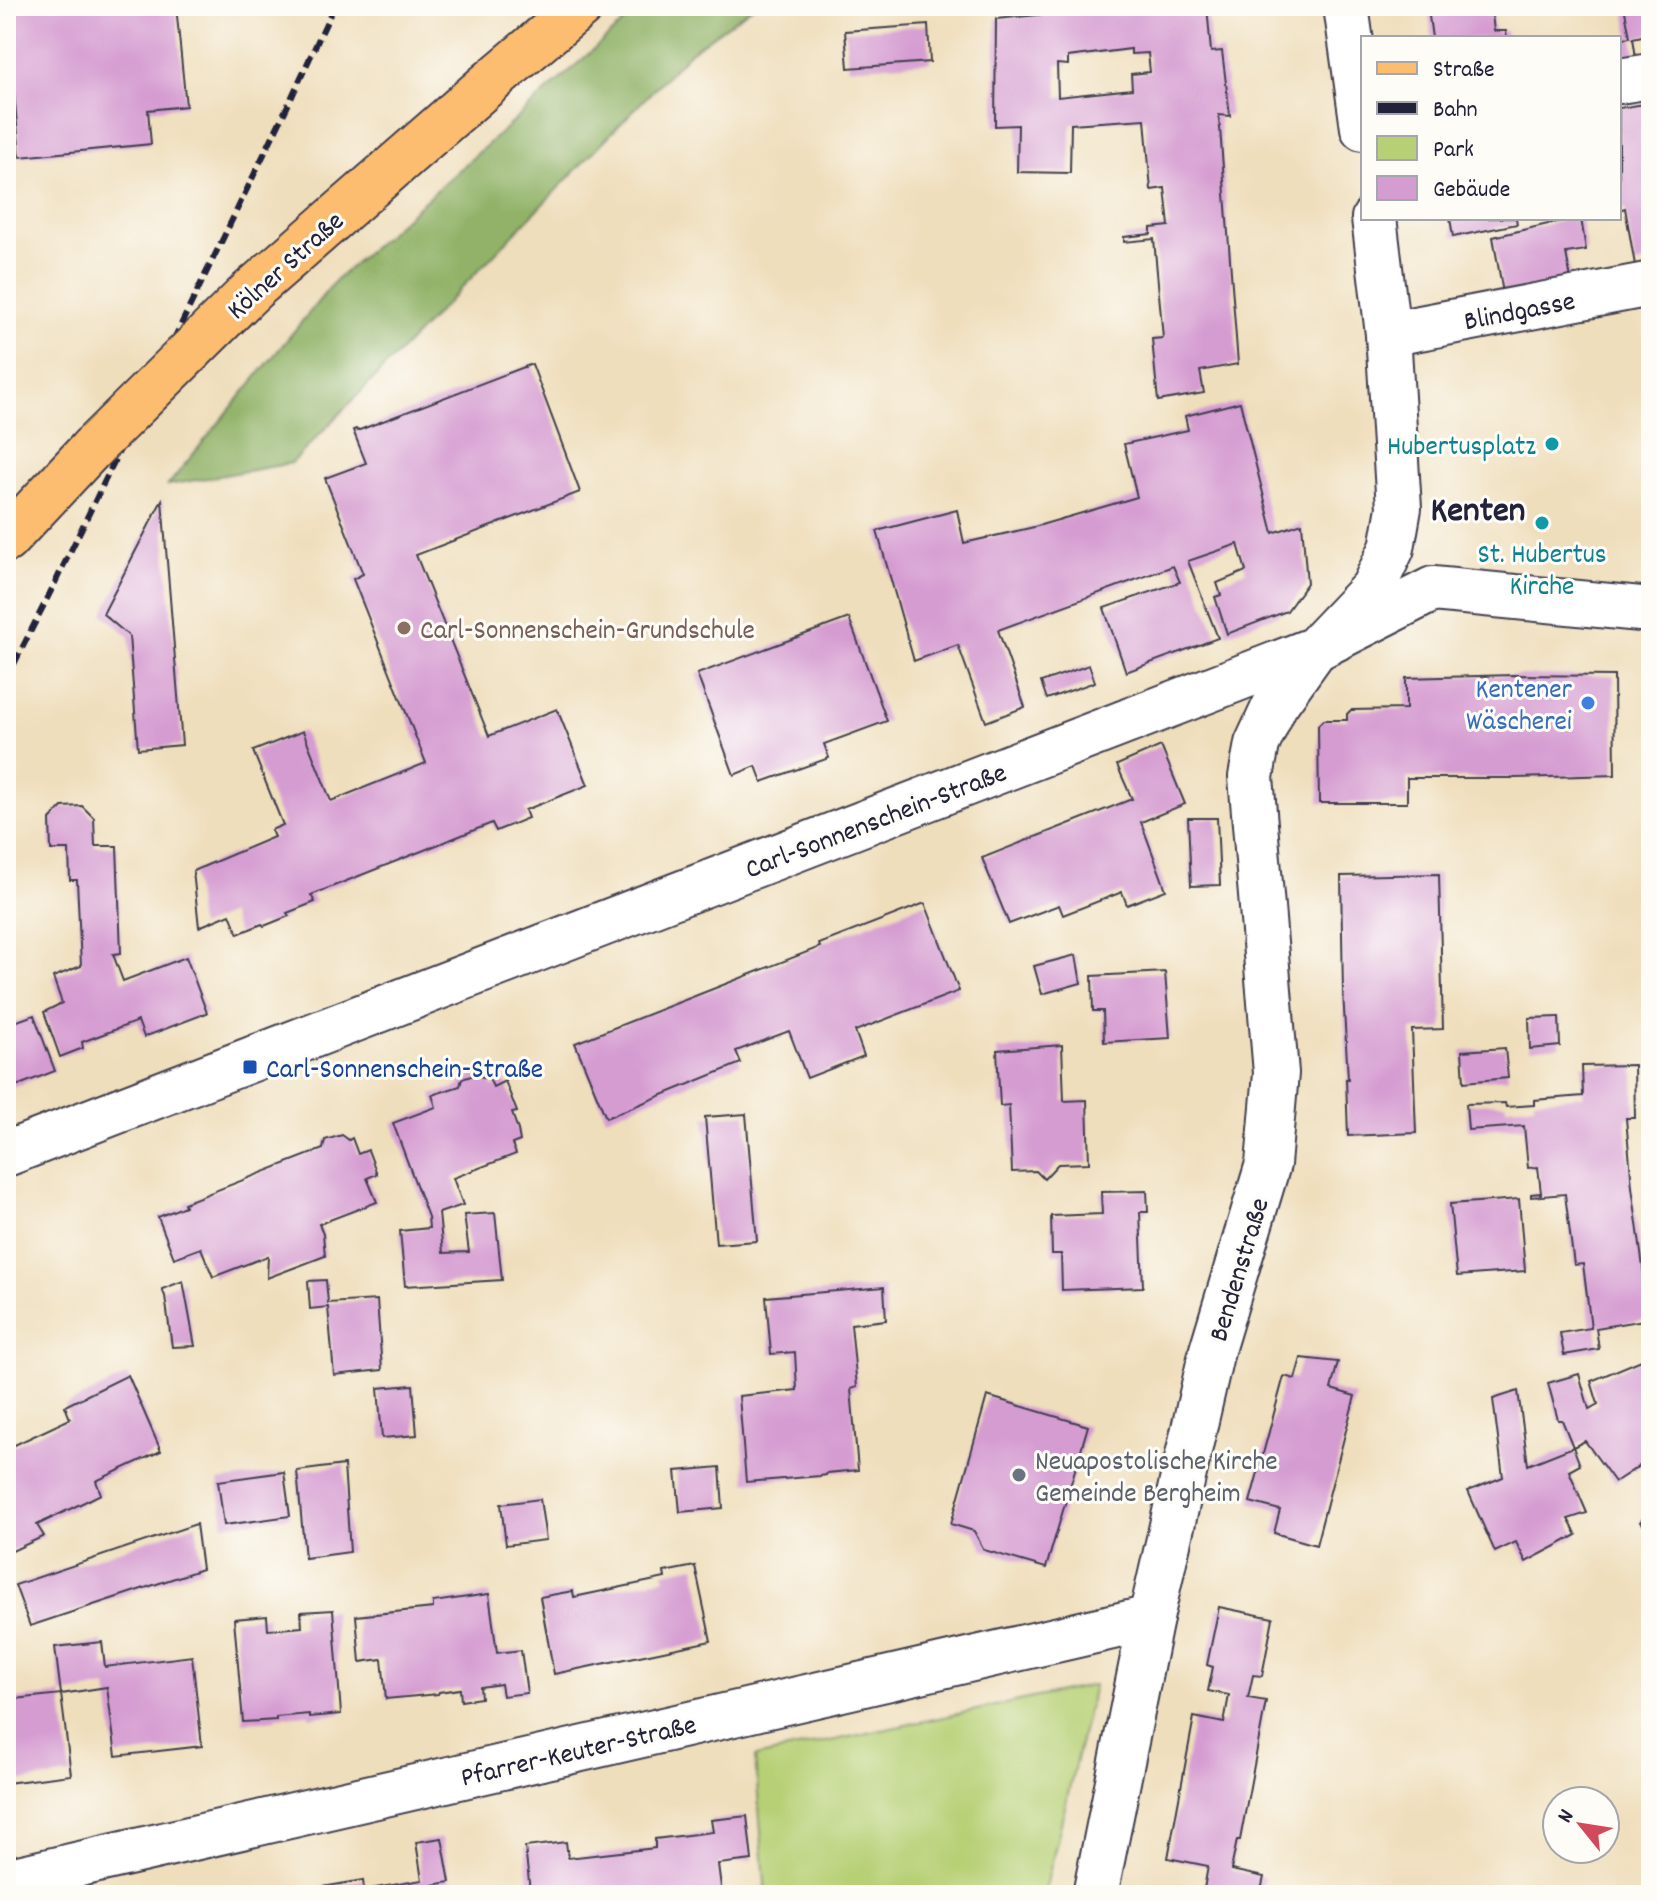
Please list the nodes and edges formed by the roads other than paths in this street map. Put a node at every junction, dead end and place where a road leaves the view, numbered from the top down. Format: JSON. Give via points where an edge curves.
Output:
{"nodes":[{"id":1,"x":581,"y":6,"type":"edge"},
{"id":2,"x":1346,"y":6,"type":"edge"},
{"id":3,"x":1651,"y":76,"type":"edge"},
{"id":4,"x":1621,"y":81,"type":"edge"},
{"id":5,"x":1361,"y":111,"type":"edge"},
{"id":6,"x":1374,"y":220,"type":"edge"},
{"id":7,"x":1651,"y":284,"type":"edge"},
{"id":8,"x":1388,"y":334,"type":"junction"},
{"id":9,"x":6,"y":540,"type":"edge"},
{"id":10,"x":1651,"y":610,"type":"edge"},
{"id":11,"x":1315,"y":649,"type":"junction"},
{"id":12,"x":6,"y":1154,"type":"edge"},
{"id":13,"x":1151,"y":1618,"type":"junction"},
{"id":14,"x":6,"y":1881,"type":"edge"},
{"id":15,"x":1095,"y":1895,"type":"edge"}],
"edges":[{"from":1,"to":9,"type":"main road","name":"Kölner Straße","bridge":true,"via":[[251,291]]},
{"from":2,"to":5,"type":"street"},
{"from":3,"to":4,"type":"street"},
{"from":6,"to":8,"type":"street","name":"Carl-Sonnenschein-Straße"},
{"from":7,"to":8,"type":"street","name":"Blindgasse"},
{"from":8,"to":11,"type":"street","name":"Carl-Sonnenschein-Straße","via":[[1399,508],[1392,548],[1373,588]]},
{"from":10,"to":11,"type":"street","via":[[1433,589]]},
{"from":11,"to":12,"type":"street","name":"Carl-Sonnenschein-Straße"},
{"from":11,"to":13,"type":"street","name":"Bendenstraße","via":[[1275,705],[1257,744],[1251,777],[1276,1073],[1268,1164],[1212,1350]]},
{"from":13,"to":14,"type":"street","name":"Pfarrer-Keuter-Straße"},
{"from":13,"to":15,"type":"street","name":"Bendenstraße"}]}
